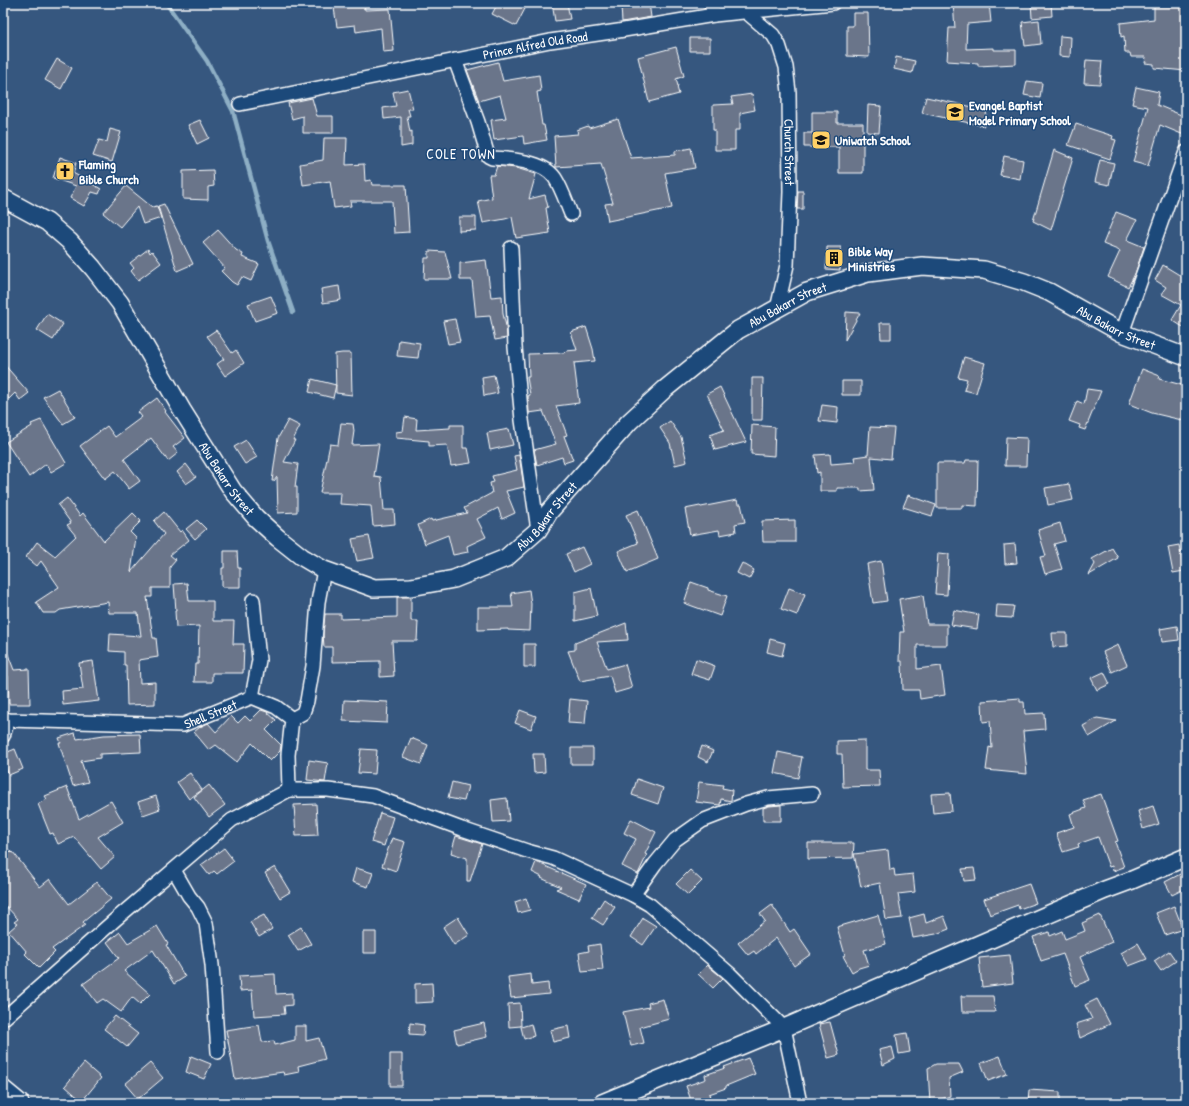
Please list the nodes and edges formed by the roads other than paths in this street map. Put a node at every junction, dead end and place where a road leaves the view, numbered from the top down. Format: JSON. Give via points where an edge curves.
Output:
{"nodes":[{"id":1,"x":833,"y":3,"type":"edge"},
{"id":2,"x":712,"y":9,"type":"edge"},
{"id":3,"x":745,"y":11,"type":"junction"},
{"id":4,"x":455,"y":60,"type":"junction"},
{"id":5,"x":240,"y":104,"type":"dead end"},
{"id":6,"x":1186,"y":152,"type":"edge"},
{"id":7,"x":3,"y":198,"type":"edge"},
{"id":8,"x":571,"y":214,"type":"dead end"},
{"id":9,"x":511,"y":248,"type":"dead end"},
{"id":10,"x":777,"y":309,"type":"junction"},
{"id":11,"x":1122,"y":333,"type":"junction"},
{"id":12,"x":1186,"y":357,"type":"edge"},
{"id":13,"x":538,"y":530,"type":"junction"},
{"id":14,"x":324,"y":570,"type":"junction"},
{"id":15,"x":253,"y":600,"type":"dead end"},
{"id":16,"x":252,"y":697,"type":"junction"},
{"id":17,"x":5,"y":719,"type":"edge"},
{"id":18,"x":292,"y":719,"type":"junction"},
{"id":19,"x":3,"y":736,"type":"edge"},
{"id":20,"x":289,"y":790,"type":"junction"},
{"id":21,"x":812,"y":794,"type":"dead end"},
{"id":22,"x":1186,"y":858,"type":"edge"},
{"id":23,"x":174,"y":870,"type":"junction"},
{"id":24,"x":633,"y":895,"type":"junction"},
{"id":25,"x":3,"y":1019,"type":"edge"},
{"id":26,"x":784,"y":1028,"type":"junction"},
{"id":27,"x":218,"y":1052,"type":"dead end"},
{"id":28,"x":3,"y":1089,"type":"edge"},
{"id":29,"x":20,"y":1103,"type":"edge"},
{"id":30,"x":602,"y":1103,"type":"edge"},
{"id":31,"x":800,"y":1103,"type":"edge"}],
"edges":[{"from":1,"to":3,"type":"street","name":"Prince Alfred Old Road"},
{"from":2,"to":3,"type":"street","name":"Prince Alfred Old Road"},
{"from":2,"to":4,"type":"street","name":"Prince Alfred Old Road","via":[[618,31],[550,41]]},
{"from":3,"to":10,"type":"street","name":"Church Street","via":[[773,35],[779,45],[787,73],[787,265]]},
{"from":4,"to":5,"type":"street","name":"Prince Alfred Old Road"},
{"from":4,"to":8,"type":"street","via":[[488,156],[520,160],[543,168],[554,177]]},
{"from":6,"to":11,"type":"street"},
{"from":7,"to":14,"type":"street","name":"Abu Bakarr Street","via":[[47,222],[69,241],[93,268],[120,303],[233,491],[256,518],[278,538]]},
{"from":9,"to":13,"type":"street","via":[[515,348],[522,420]]},
{"from":10,"to":11,"type":"street","name":"Abu Bakarr Street","via":[[807,292],[868,273],[922,266],[984,270],[1049,292]]},
{"from":10,"to":13,"type":"street","name":"Abu Bakarr Street","via":[[738,330],[664,389],[629,422],[549,512]]},
{"from":11,"to":12,"type":"street","name":"Abu Bakarr Street"},
{"from":13,"to":14,"type":"street","name":"Abu Bakarr Street","via":[[506,558],[447,581],[411,587],[374,588]]},
{"from":14,"to":18,"type":"street","via":[[318,602],[308,701],[303,712]]},
{"from":15,"to":16,"type":"street","via":[[259,660]]},
{"from":16,"to":17,"type":"street","name":"Shell Street","via":[[183,725]]},
{"from":16,"to":18,"type":"street","name":"Shell Street","via":[[276,707]]},
{"from":17,"to":19,"type":"street"},
{"from":18,"to":20,"type":"street","via":[[288,755]]},
{"from":20,"to":23,"type":"street","via":[[232,820]]},
{"from":20,"to":24,"type":"street","via":[[328,790],[373,796],[462,829],[553,858]]},
{"from":21,"to":24,"type":"street","via":[[768,798],[702,821],[675,840]]},
{"from":22,"to":26,"type":"street","via":[[1104,890]]},
{"from":23,"to":25,"type":"street"},
{"from":23,"to":27,"type":"street","via":[[206,923],[212,965]]},
{"from":24,"to":26,"type":"street","via":[[650,905],[730,974]]},
{"from":26,"to":30,"type":"street"},
{"from":26,"to":31,"type":"street"},
{"from":28,"to":29,"type":"street"}]}
